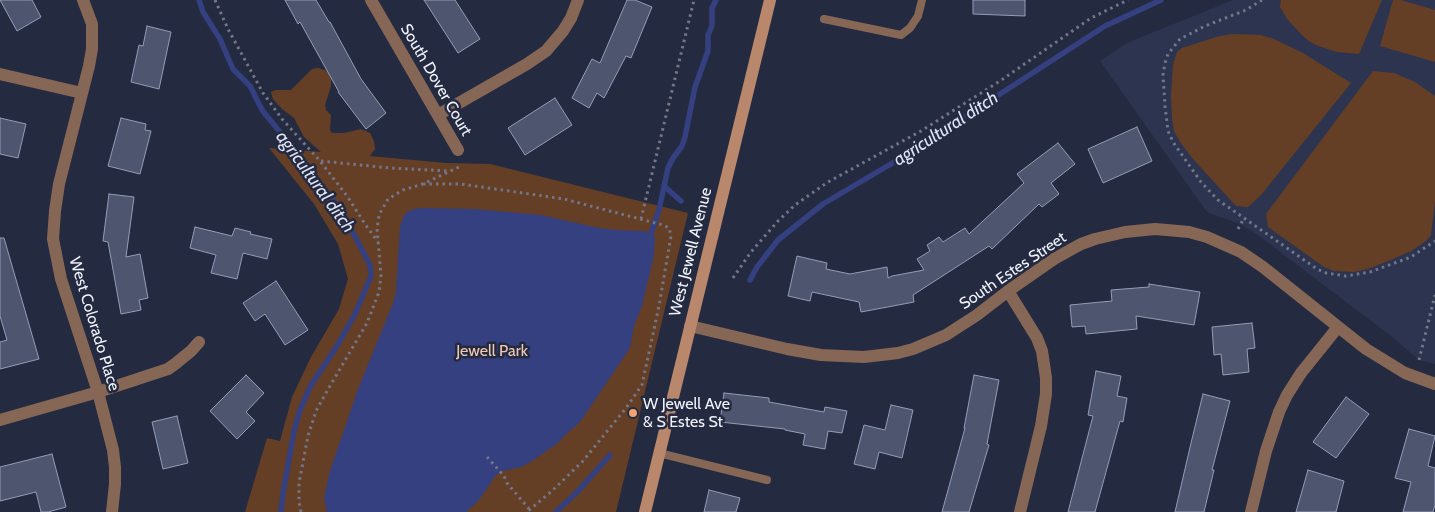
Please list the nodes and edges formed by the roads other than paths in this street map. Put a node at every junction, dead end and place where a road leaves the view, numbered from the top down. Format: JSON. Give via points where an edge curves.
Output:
{"nodes":[{"id":1,"x":83,"y":0,"type":"edge"},
{"id":2,"x":371,"y":0,"type":"edge"},
{"id":3,"x":578,"y":0,"type":"edge"},
{"id":4,"x":770,"y":0,"type":"edge"},
{"id":5,"x":922,"y":0,"type":"edge"},
{"id":6,"x":824,"y":20,"type":"dead end"},
{"id":7,"x":0,"y":74,"type":"edge"},
{"id":8,"x":82,"y":93,"type":"junction"},
{"id":9,"x":438,"y":115,"type":"junction"},
{"id":10,"x":458,"y":150,"type":"road end"},
{"id":11,"x":1008,"y":291,"type":"junction"},
{"id":12,"x":690,"y":326,"type":"junction"},
{"id":13,"x":1338,"y":327,"type":"junction"},
{"id":14,"x":199,"y":342,"type":"dead end"},
{"id":15,"x":1435,"y":384,"type":"edge"},
{"id":16,"x":98,"y":392,"type":"junction"},
{"id":17,"x":0,"y":420,"type":"edge"},
{"id":18,"x":659,"y":453,"type":"junction"},
{"id":19,"x":768,"y":480,"type":"dead end"},
{"id":20,"x":112,"y":512,"type":"edge"},
{"id":21,"x":645,"y":512,"type":"edge"},
{"id":22,"x":1020,"y":512,"type":"edge"},
{"id":23,"x":1251,"y":512,"type":"edge"}],
"edges":[{"from":1,"to":8,"type":"street","name":"West Colorado Place","via":[[93,31]]},
{"from":2,"to":9,"type":"street","name":"South Dover Court"},
{"from":3,"to":9,"type":"street","via":[[563,31],[546,51]]},
{"from":4,"to":12,"type":"main road","name":"West Jewell Avenue"},
{"from":5,"to":6,"type":"lane","via":[[918,16],[901,35]]},
{"from":7,"to":8,"type":"street"},
{"from":8,"to":16,"type":"street","name":"West Colorado Place","via":[[59,184],[53,239],[61,279]]},
{"from":9,"to":10,"type":"street","name":"South Dover Court"},
{"from":11,"to":12,"type":"street","name":"South Estes Street","via":[[946,335],[913,349],[876,356],[822,355]]},
{"from":11,"to":13,"type":"street","name":"South Estes Street","via":[[1069,250],[1095,239],[1141,230],[1182,231],[1213,239],[1240,252],[1264,267]]},
{"from":11,"to":22,"type":"street","via":[[1042,351],[1046,378],[1041,426]]},
{"from":12,"to":18,"type":"main road","name":"West Jewell Avenue"},
{"from":13,"to":15,"type":"street","name":"South Estes Street","via":[[1385,362]]},
{"from":13,"to":23,"type":"street","via":[[1297,379],[1279,412]]},
{"from":14,"to":16,"type":"street","via":[[168,368]]},
{"from":16,"to":17,"type":"street"},
{"from":16,"to":20,"type":"street","name":"West Colorado Place","via":[[115,467]]},
{"from":18,"to":19,"type":"lane"},
{"from":18,"to":21,"type":"main road","name":"West Jewell Avenue"}]}
